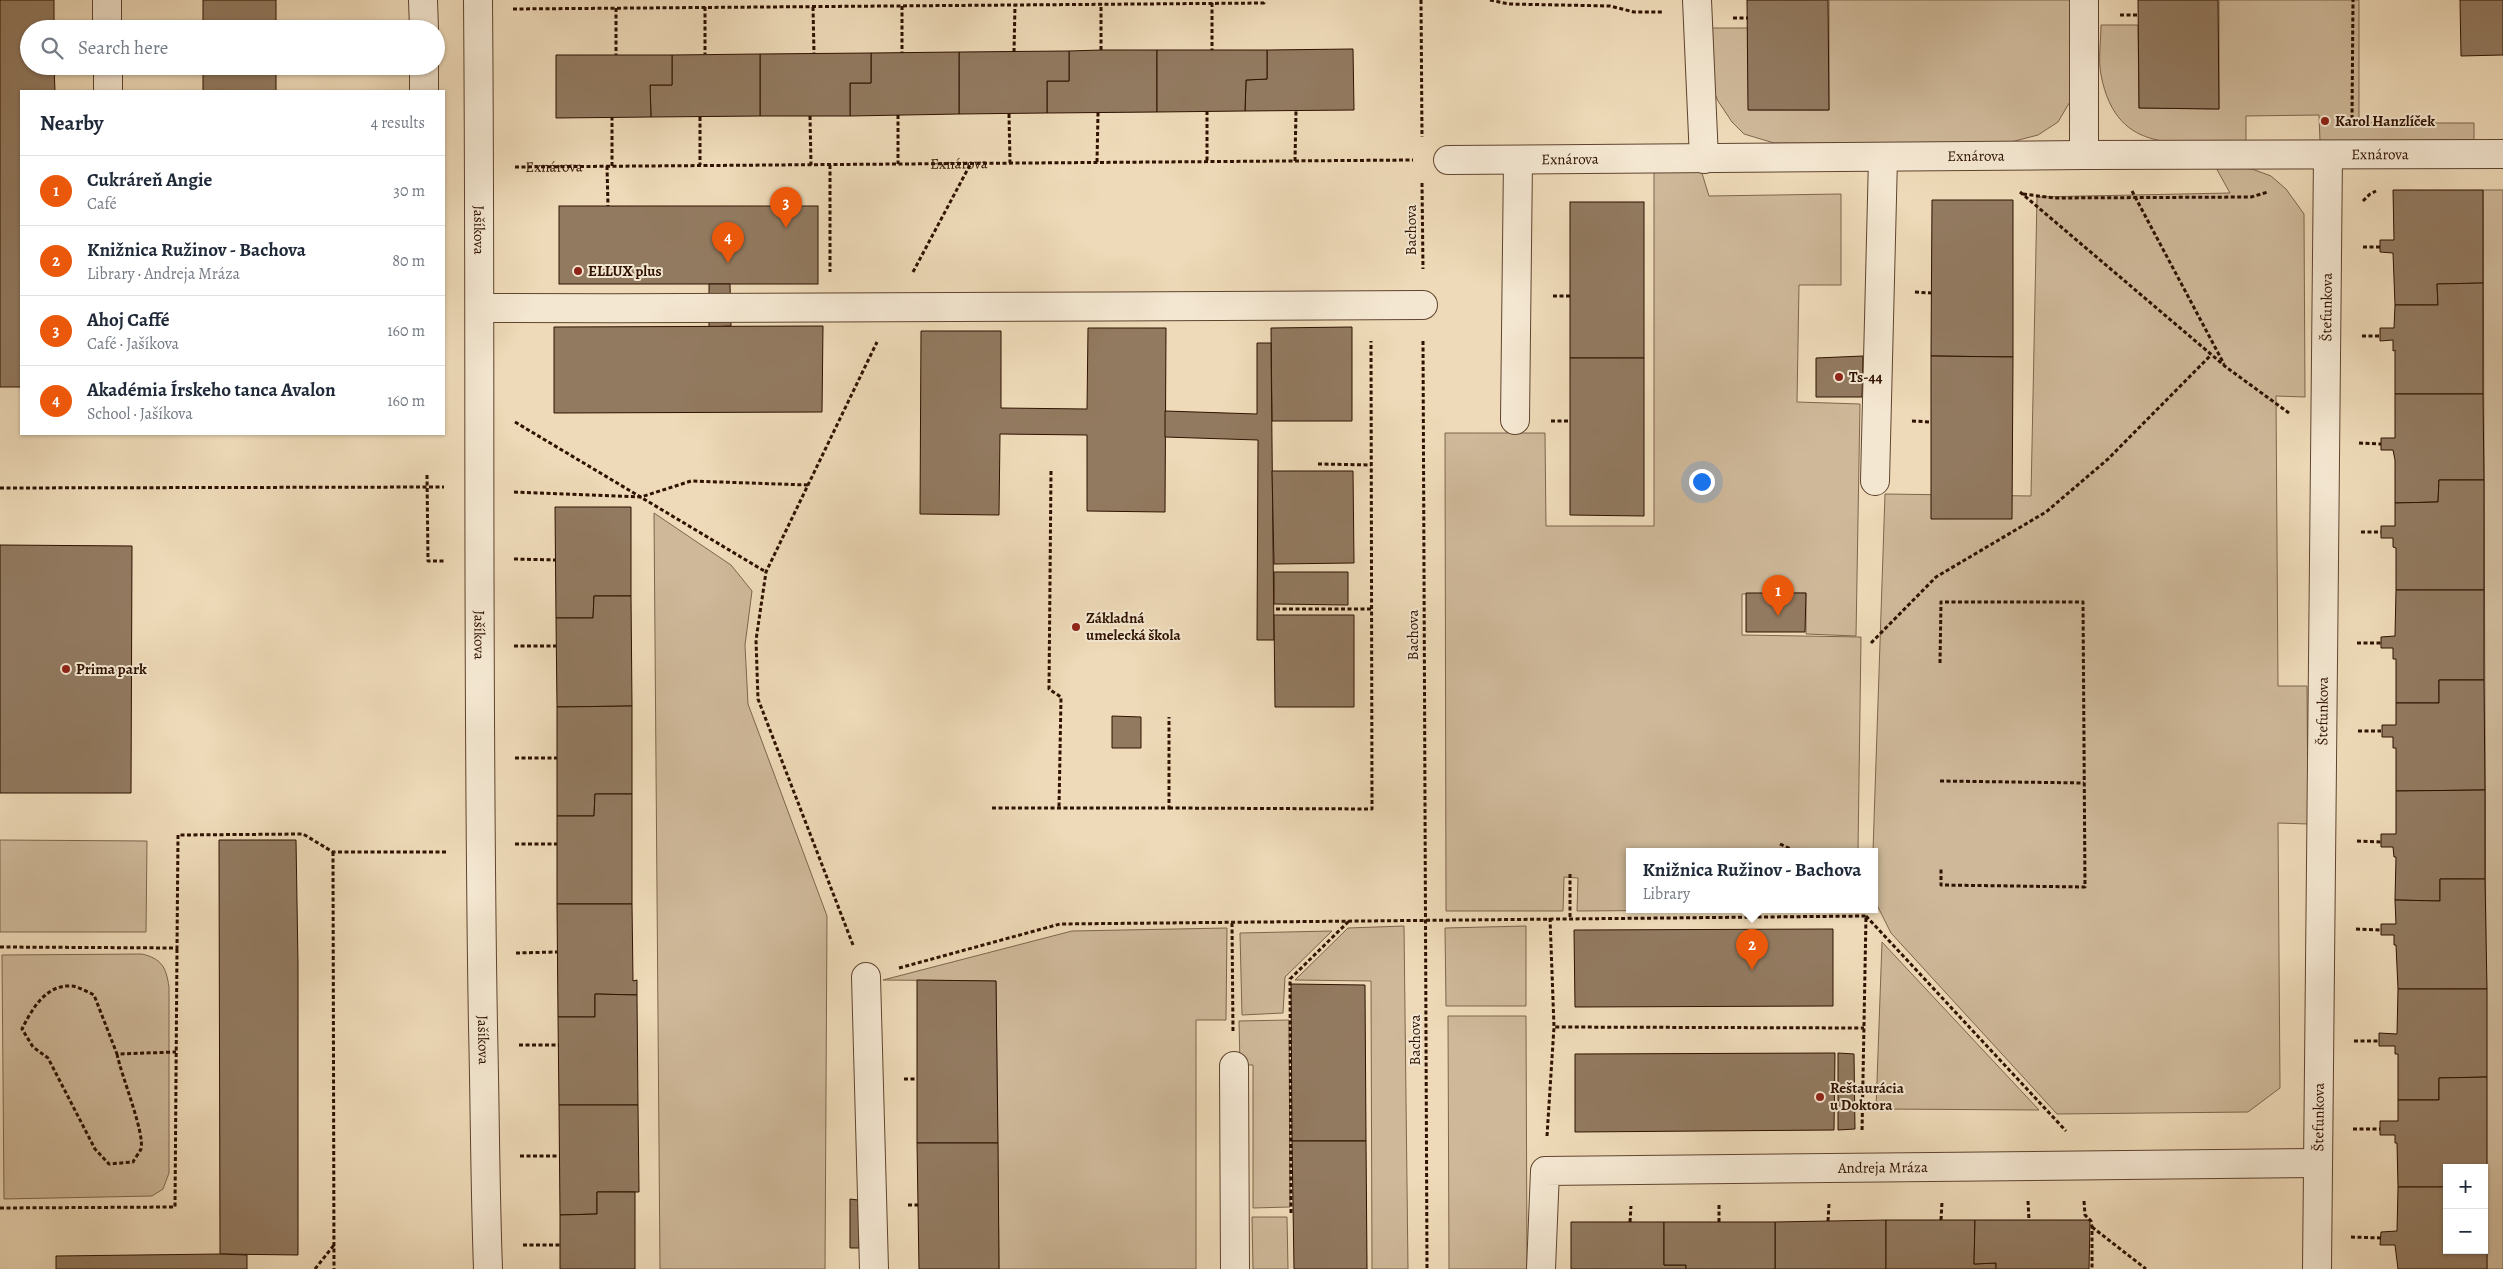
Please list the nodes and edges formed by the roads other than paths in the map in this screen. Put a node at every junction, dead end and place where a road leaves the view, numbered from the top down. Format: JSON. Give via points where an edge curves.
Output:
{"nodes":[{"id":1,"x":107,"y":0,"type":"edge"},
{"id":2,"x":423,"y":0,"type":"edge"},
{"id":3,"x":478,"y":0,"type":"edge"},
{"id":4,"x":2084,"y":0,"type":"edge"},
{"id":5,"x":1697,"y":6,"type":"edge"},
{"id":6,"x":107,"y":20,"type":"edge"},
{"id":7,"x":424,"y":20,"type":"edge"},
{"id":8,"x":108,"y":75,"type":"edge"},
{"id":9,"x":424,"y":75,"type":"edge"},
{"id":10,"x":108,"y":90,"type":"edge"},
{"id":11,"x":424,"y":90,"type":"edge"},
{"id":12,"x":2084,"y":154,"type":"junction"},
{"id":13,"x":2503,"y":154,"type":"edge"},
{"id":14,"x":2340,"y":155,"type":"junction"},
{"id":15,"x":1883,"y":158,"type":"junction"},
{"id":16,"x":1704,"y":159,"type":"junction"},
{"id":17,"x":1435,"y":160,"type":"road end"},
{"id":18,"x":1518,"y":160,"type":"junction"},
{"id":19,"x":1423,"y":305,"type":"road end"},
{"id":20,"x":481,"y":308,"type":"junction"},
{"id":21,"x":1515,"y":420,"type":"dead end"},
{"id":22,"x":1875,"y":481,"type":"dead end"},
{"id":23,"x":866,"y":976,"type":"road end"},
{"id":24,"x":1234,"y":1066,"type":"road end"},
{"id":25,"x":2318,"y":1162,"type":"junction"},
{"id":26,"x":488,"y":1269,"type":"edge"},
{"id":27,"x":874,"y":1269,"type":"edge"},
{"id":28,"x":1235,"y":1269,"type":"edge"},
{"id":29,"x":1541,"y":1269,"type":"edge"},
{"id":30,"x":2317,"y":1269,"type":"edge"}],
"edges":[{"from":1,"to":6,"type":"street"},
{"from":2,"to":7,"type":"street"},
{"from":3,"to":20,"type":"street","name":"Jašíkova"},
{"from":4,"to":12,"type":"street"},
{"from":5,"to":16,"type":"street"},
{"from":8,"to":10,"type":"street"},
{"from":9,"to":11,"type":"street"},
{"from":12,"to":14,"type":"street","name":"Exnárova"},
{"from":12,"to":15,"type":"street","name":"Exnárova"},
{"from":13,"to":14,"type":"street","name":"Exnárova"},
{"from":14,"to":25,"type":"street","name":"Štefunkova","via":[[2325,439]]},
{"from":15,"to":16,"type":"street","name":"Exnárova"},
{"from":15,"to":22,"type":"street"},
{"from":16,"to":18,"type":"street","name":"Exnárova"},
{"from":17,"to":18,"type":"street","name":"Exnárova"},
{"from":18,"to":21,"type":"street"},
{"from":19,"to":20,"type":"street","via":[[894,306],[718,310]]},
{"from":20,"to":26,"type":"street","name":"Jašíkova","via":[[480,864]]},
{"from":23,"to":27,"type":"street"},
{"from":24,"to":28,"type":"street"},
{"from":25,"to":29,"type":"street","name":"Andreja Mráza","via":[[1545,1171]]},
{"from":25,"to":30,"type":"street","name":"Štefunkova"}]}
